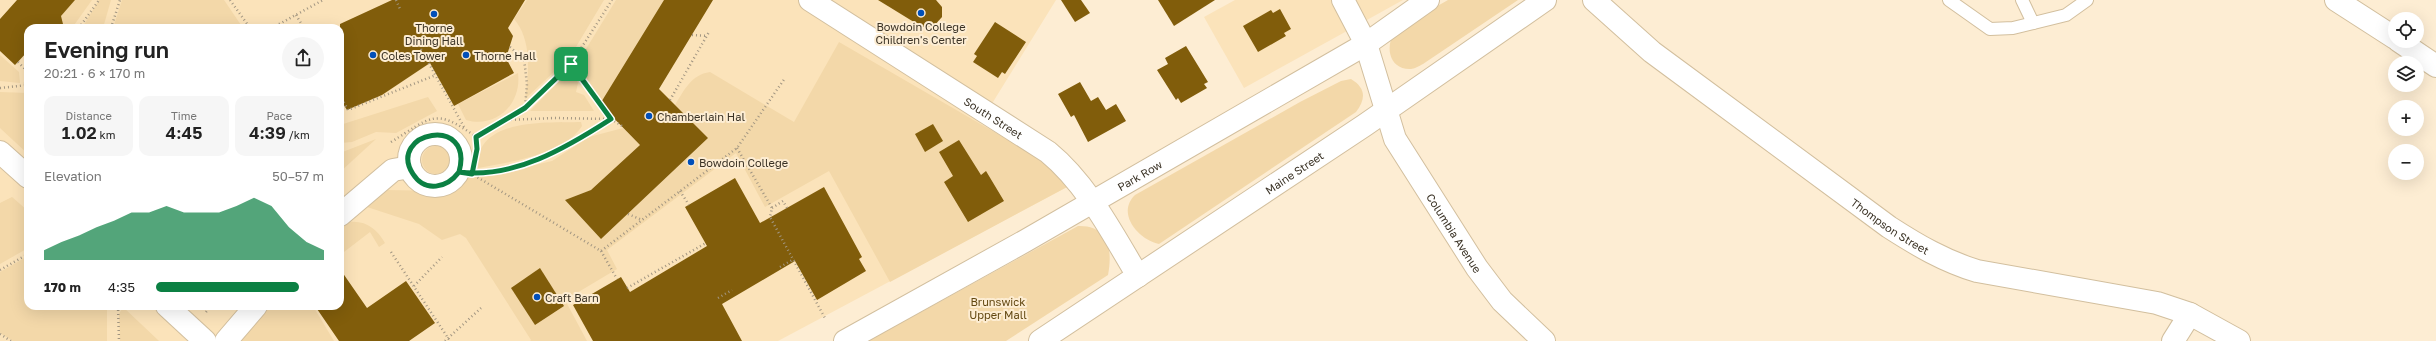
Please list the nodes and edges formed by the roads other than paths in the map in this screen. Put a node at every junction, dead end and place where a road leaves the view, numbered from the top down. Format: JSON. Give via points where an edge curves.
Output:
{"nodes":[{"id":1,"x":810,"y":0,"type":"edge"},
{"id":2,"x":1343,"y":0,"type":"edge"},
{"id":3,"x":1428,"y":0,"type":"edge"},
{"id":4,"x":1545,"y":0,"type":"edge"},
{"id":5,"x":1594,"y":0,"type":"edge"},
{"id":6,"x":1949,"y":0,"type":"edge"},
{"id":7,"x":2022,"y":0,"type":"edge"},
{"id":8,"x":2087,"y":0,"type":"edge"},
{"id":9,"x":2336,"y":0,"type":"edge"},
{"id":10,"x":2033,"y":23,"type":"junction"},
{"id":11,"x":2388,"y":33,"type":"edge"},
{"id":12,"x":1366,"y":44,"type":"junction"},
{"id":13,"x":2409,"y":48,"type":"edge"},
{"id":14,"x":2436,"y":66,"type":"edge"},
{"id":15,"x":1386,"y":111,"type":"junction"},
{"id":16,"x":0,"y":152,"type":"edge"},
{"id":17,"x":410,"y":167,"type":"junction"},
{"id":18,"x":24,"y":173,"type":"edge"},
{"id":19,"x":1091,"y":203,"type":"junction"},
{"id":20,"x":344,"y":212,"type":"edge"},
{"id":21,"x":1138,"y":276,"type":"junction"},
{"id":22,"x":171,"y":310,"type":"edge"},
{"id":23,"x":253,"y":310,"type":"edge"},
{"id":24,"x":2190,"y":314,"type":"junction"},
{"id":25,"x":1043,"y":340,"type":"edge"},
{"id":26,"x":205,"y":341,"type":"edge"},
{"id":27,"x":226,"y":341,"type":"edge"},
{"id":28,"x":845,"y":341,"type":"edge"},
{"id":29,"x":1544,"y":341,"type":"edge"},
{"id":30,"x":2173,"y":341,"type":"edge"},
{"id":31,"x":2240,"y":341,"type":"edge"}],
"edges":[{"from":1,"to":19,"type":"street","name":"South Street","via":[[1048,152],[1064,165]]},
{"from":2,"to":12,"type":"street","name":"Columbia Avenue"},
{"from":3,"to":12,"type":"street","name":"Park Row"},
{"from":4,"to":15,"type":"street","name":"Maine Street"},
{"from":5,"to":24,"type":"street","name":"Thompson Street","via":[[1652,52],[1888,227],[1921,248],[1957,265],[1977,271],[2039,284],[2127,296]]},
{"from":6,"to":10,"type":"lane","via":[[1990,29],[2013,28]]},
{"from":7,"to":10,"type":"lane"},
{"from":8,"to":10,"type":"lane","via":[[2066,15]]},
{"from":9,"to":11,"type":"street"},
{"from":12,"to":15,"type":"street","name":"Columbia Avenue"},
{"from":12,"to":19,"type":"street","name":"Park Row"},
{"from":13,"to":14,"type":"street"},
{"from":15,"to":21,"type":"street","name":"Maine Street"},
{"from":15,"to":29,"type":"street","name":"Columbia Avenue","via":[[1395,139],[1477,268],[1502,301]]},
{"from":16,"to":18,"type":"street"},
{"from":17,"to":17,"type":"street","via":[[409,156],[416,142],[422,137],[437,134],[452,140],[458,147],[465,173],[447,184],[430,186],[416,178]]},
{"from":17,"to":20,"type":"street","via":[[393,170]]},
{"from":19,"to":21,"type":"street","name":"South Street"},
{"from":19,"to":28,"type":"street","name":"Park Row"},
{"from":21,"to":25,"type":"street","name":"Maine Street"},
{"from":22,"to":26,"type":"street"},
{"from":23,"to":27,"type":"street"},
{"from":24,"to":30,"type":"street"},
{"from":24,"to":31,"type":"street","name":"Thompson Street"}]}
